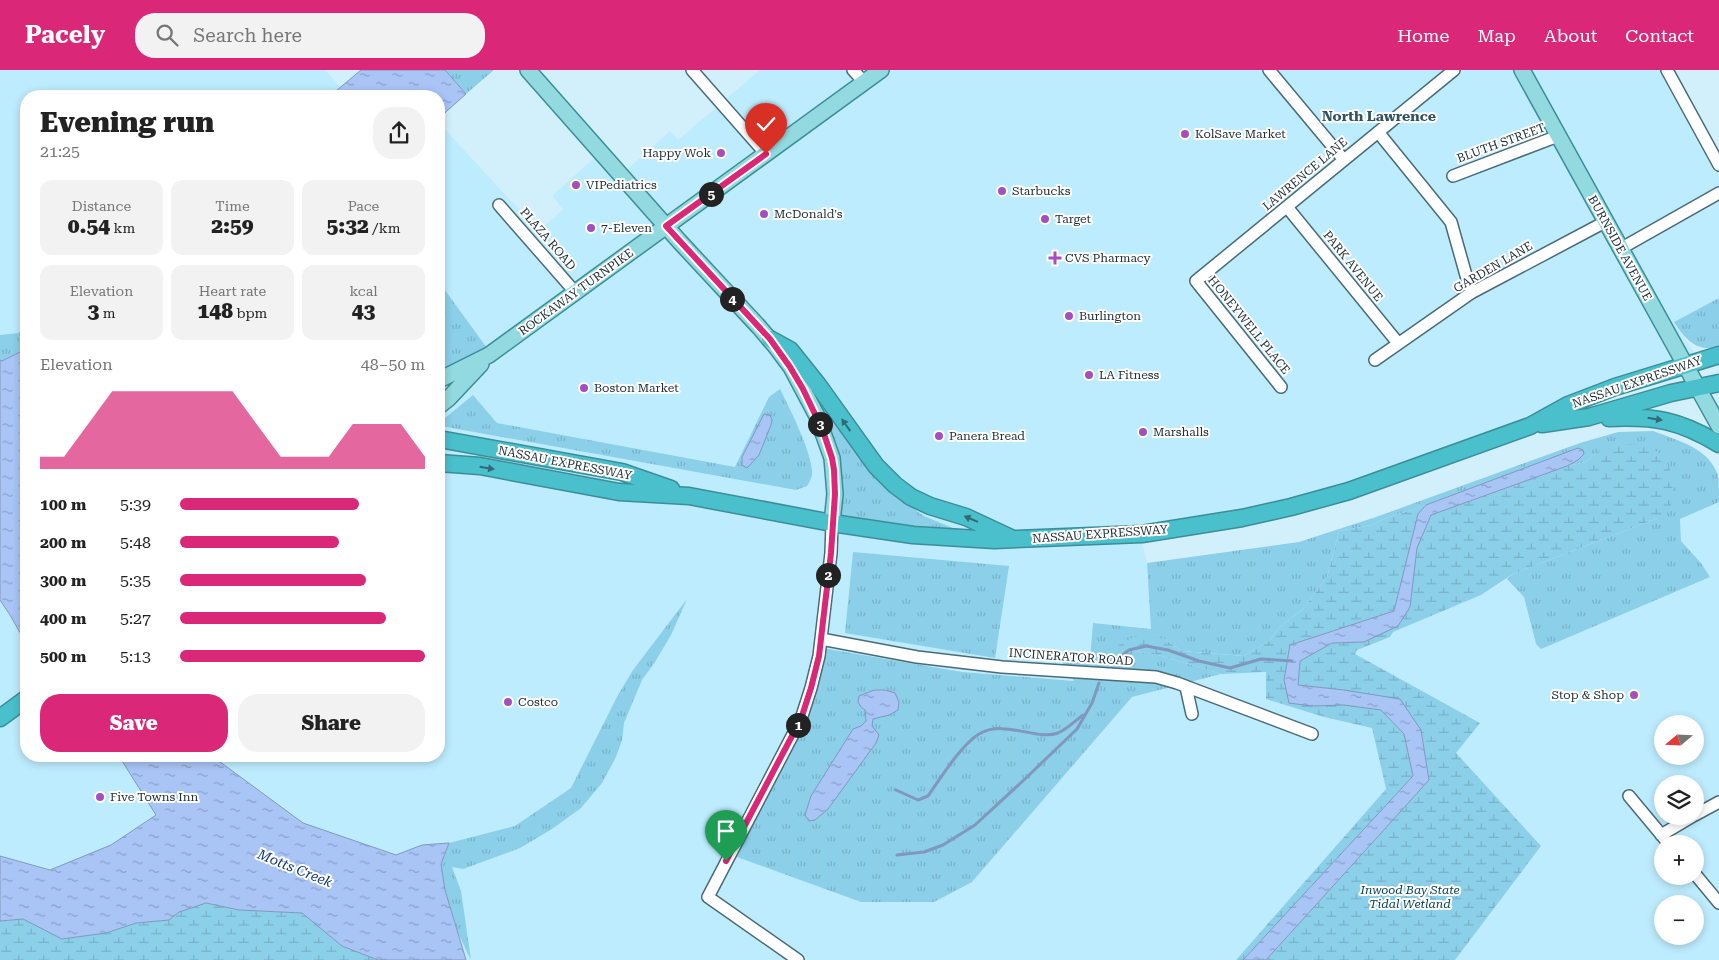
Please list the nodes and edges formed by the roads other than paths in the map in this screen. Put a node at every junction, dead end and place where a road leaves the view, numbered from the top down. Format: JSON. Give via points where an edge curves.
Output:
{"nodes":[{"id":1,"x":528,"y":70,"type":"edge"},
{"id":2,"x":692,"y":70,"type":"edge"},
{"id":3,"x":853,"y":70,"type":"edge"},
{"id":4,"x":881,"y":70,"type":"edge"},
{"id":5,"x":1269,"y":70,"type":"edge"},
{"id":6,"x":1454,"y":70,"type":"edge"},
{"id":7,"x":1522,"y":70,"type":"edge"},
{"id":8,"x":1667,"y":70,"type":"edge"},
{"id":9,"x":864,"y":82,"type":"junction"},
{"id":10,"x":1378,"y":132,"type":"junction"},
{"id":11,"x":1558,"y":136,"type":"junction"},
{"id":12,"x":766,"y":154,"type":"junction"},
{"id":13,"x":1344,"y":160,"type":"junction"},
{"id":14,"x":1719,"y":165,"type":"edge"},
{"id":15,"x":1453,"y":176,"type":"dead end"},
{"id":16,"x":1719,"y":194,"type":"edge"},
{"id":17,"x":500,"y":205,"type":"dead end"},
{"id":18,"x":1287,"y":207,"type":"junction"},
{"id":19,"x":1605,"y":222,"type":"junction"},
{"id":20,"x":666,"y":226,"type":"junction"},
{"id":21,"x":1620,"y":249,"type":"junction"},
{"id":22,"x":1196,"y":282,"type":"joint"},
{"id":23,"x":575,"y":292,"type":"junction"},
{"id":24,"x":1471,"y":293,"type":"junction"},
{"id":25,"x":770,"y":339,"type":"junction"},
{"id":26,"x":1398,"y":343,"type":"junction"},
{"id":27,"x":489,"y":355,"type":"junction"},
{"id":28,"x":1719,"y":355,"type":"edge"},
{"id":29,"x":1375,"y":360,"type":"dead end"},
{"id":30,"x":1685,"y":365,"type":"junction"},
{"id":31,"x":445,"y":377,"type":"edge"},
{"id":32,"x":1719,"y":383,"type":"edge"},
{"id":33,"x":1281,"y":387,"type":"dead end"},
{"id":34,"x":1698,"y":388,"type":"junction"},
{"id":35,"x":445,"y":401,"type":"edge"},
{"id":36,"x":1589,"y":417,"type":"junction"},
{"id":37,"x":1530,"y":426,"type":"junction"},
{"id":38,"x":1719,"y":426,"type":"edge"},
{"id":39,"x":445,"y":440,"type":"edge"},
{"id":40,"x":1719,"y":444,"type":"edge"},
{"id":41,"x":445,"y":463,"type":"edge"},
{"id":42,"x":689,"y":496,"type":"junction"},
{"id":43,"x":832,"y":523,"type":"junction"},
{"id":44,"x":1015,"y":540,"type":"junction"},
{"id":45,"x":821,"y":639,"type":"junction"},
{"id":46,"x":1186,"y":686,"type":"junction"},
{"id":47,"x":20,"y":703,"type":"edge"},
{"id":48,"x":1192,"y":714,"type":"dead end"},
{"id":49,"x":0,"y":718,"type":"edge"},
{"id":50,"x":1312,"y":734,"type":"dead end"},
{"id":51,"x":1629,"y":796,"type":"dead end"},
{"id":52,"x":1719,"y":802,"type":"edge"},
{"id":53,"x":1704,"y":810,"type":"edge"},
{"id":54,"x":1683,"y":825,"type":"edge"},
{"id":55,"x":1662,"y":835,"type":"edge"},
{"id":56,"x":1670,"y":835,"type":"edge"},
{"id":57,"x":1704,"y":884,"type":"edge"},
{"id":58,"x":1719,"y":902,"type":"edge"},
{"id":59,"x":798,"y":960,"type":"edge"}],
"edges":[{"from":1,"to":20,"type":"main road"},
{"from":2,"to":12,"type":"street"},
{"from":3,"to":9,"type":"street"},
{"from":4,"to":9,"type":"main road","name":"ROCKAWAY TURNPIKE"},
{"from":5,"to":13,"type":"street"},
{"from":6,"to":10,"type":"street","name":"LAWRENCE LANE"},
{"from":7,"to":11,"type":"main road","name":"BURNSIDE AVENUE"},
{"from":8,"to":14,"type":"street"},
{"from":9,"to":12,"type":"main road","name":"ROCKAWAY TURNPIKE"},
{"from":10,"to":13,"type":"street","name":"LAWRENCE LANE"},
{"from":10,"to":24,"type":"street","via":[[1451,222]]},
{"from":11,"to":15,"type":"street","name":"BLUTH STREET"},
{"from":11,"to":19,"type":"main road","name":"BURNSIDE AVENUE"},
{"from":12,"to":20,"type":"main road","name":"ROCKAWAY TURNPIKE"},
{"from":13,"to":18,"type":"street","name":"LAWRENCE LANE"},
{"from":16,"to":21,"type":"street"},
{"from":17,"to":23,"type":"street","name":"PLAZA ROAD"},
{"from":18,"to":22,"type":"street","name":"LAWRENCE LANE"},
{"from":18,"to":26,"type":"street","name":"PARK AVENUE"},
{"from":19,"to":21,"type":"main road","name":"BURNSIDE AVENUE"},
{"from":19,"to":24,"type":"street","name":"GARDEN LANE"},
{"from":20,"to":23,"type":"main road","name":"ROCKAWAY TURNPIKE"},
{"from":20,"to":25,"type":"main road"},
{"from":21,"to":30,"type":"main road","name":"BURNSIDE AVENUE"},
{"from":22,"to":33,"type":"street","name":"HONEYWELL PLACE"},
{"from":23,"to":27,"type":"main road","name":"ROCKAWAY TURNPIKE"},
{"from":24,"to":26,"type":"street","name":"GARDEN LANE"},
{"from":25,"to":43,"type":"main road","via":[[798,378],[828,445],[835,494]]},
{"from":44,"to":25,"type":"highway","one_way":true,"via":[[966,517],[930,506],[895,485],[873,462],[790,350]]},
{"from":26,"to":29,"type":"street","name":"GARDEN LANE"},
{"from":27,"to":31,"type":"main road","name":"ROCKAWAY TURNPIKE"},
{"from":27,"to":35,"type":"main road","name":"ROCKAWAY TURNPIKE"},
{"from":28,"to":30,"type":"highway","name":"NASSAU EXPRESSWAY"},
{"from":30,"to":34,"type":"main road","name":"BURNSIDE AVENUE"},
{"from":30,"to":37,"type":"highway","name":"NASSAU EXPRESSWAY","via":[[1568,405]]},
{"from":32,"to":34,"type":"highway","name":"NASSAU EXPRESSWAY"},
{"from":34,"to":36,"type":"highway","name":"NASSAU EXPRESSWAY"},
{"from":34,"to":38,"type":"main road","name":"BURNSIDE AVENUE"},
{"from":36,"to":37,"type":"highway","name":"NASSAU EXPRESSWAY"},
{"from":36,"to":40,"type":"highway","one_way":true,"via":[[1657,418],[1690,428]]},
{"from":37,"to":44,"type":"highway","name":"NASSAU EXPRESSWAY","via":[[1366,485],[1268,512],[1142,534]]},
{"from":39,"to":42,"type":"highway","name":"NASSAU EXPRESSWAY","via":[[622,472]]},
{"from":41,"to":42,"type":"highway","name":"NASSAU EXPRESSWAY","one_way":true,"via":[[619,492]]},
{"from":42,"to":43,"type":"highway","name":"NASSAU EXPRESSWAY"},
{"from":43,"to":44,"type":"highway","name":"NASSAU EXPRESSWAY","via":[[912,535]]},
{"from":43,"to":45,"type":"street"},
{"from":45,"to":46,"type":"street","name":"INCINERATOR ROAD","via":[[918,658],[1161,678]]},
{"from":45,"to":59,"type":"street","via":[[801,719],[708,897]]},
{"from":46,"to":48,"type":"street"},
{"from":46,"to":50,"type":"street","name":"INCINERATOR ROAD"},
{"from":47,"to":49,"type":"highway"},
{"from":51,"to":55,"type":"street"},
{"from":52,"to":53,"type":"street"},
{"from":54,"to":56,"type":"street"},
{"from":57,"to":58,"type":"street"}]}
